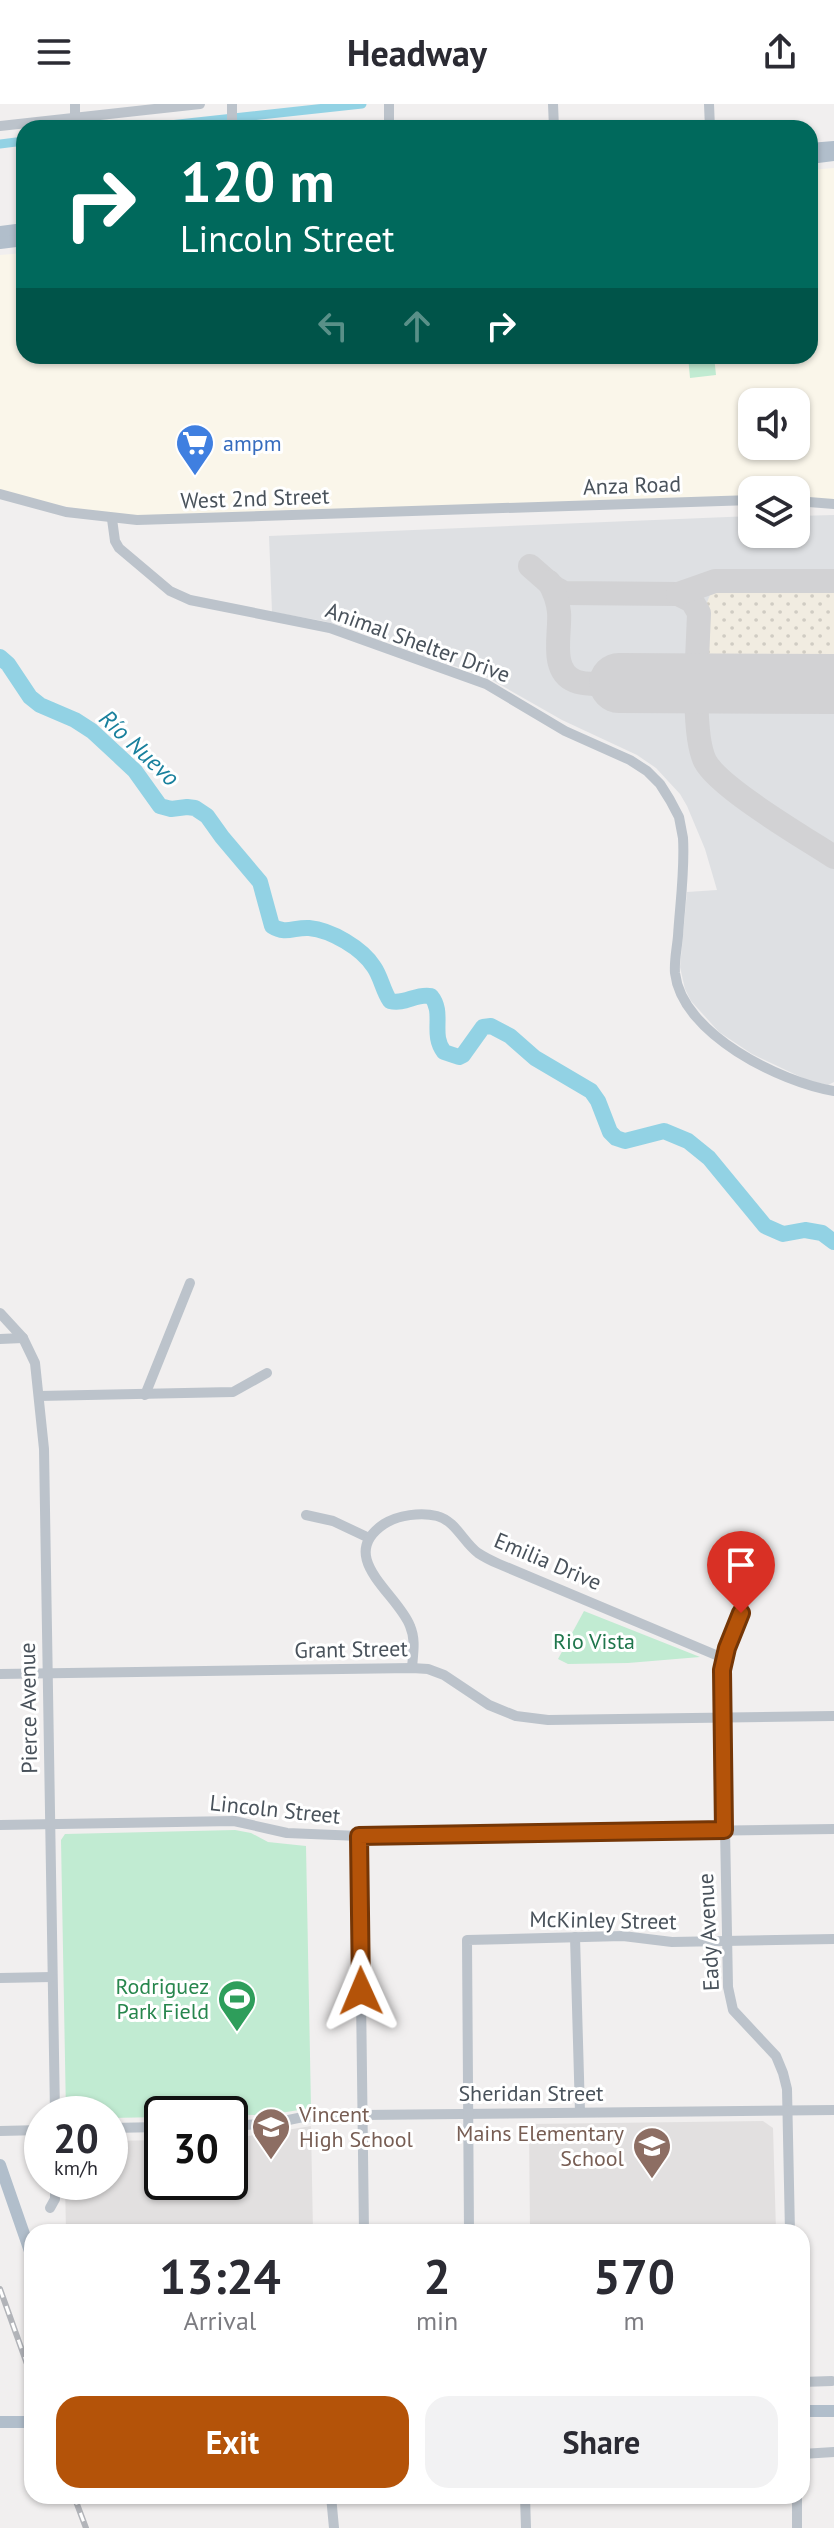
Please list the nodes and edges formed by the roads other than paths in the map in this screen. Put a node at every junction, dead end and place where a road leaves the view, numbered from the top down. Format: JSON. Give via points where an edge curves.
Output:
{"nodes":[{"id":1,"x":200,"y":104,"type":"edge"},
{"id":2,"x":89,"y":120,"type":"edge"},
{"id":3,"x":0,"y":494,"type":"edge"},
{"id":4,"x":738,"y":501,"type":"edge"},
{"id":5,"x":810,"y":502,"type":"edge"},
{"id":6,"x":834,"y":504,"type":"edge"},
{"id":7,"x":514,"y":509,"type":"joint"},
{"id":8,"x":112,"y":519,"type":"junction"},
{"id":9,"x":834,"y":1091,"type":"edge"},
{"id":10,"x":190,"y":1283,"type":"dead end"},
{"id":11,"x":0,"y":1313,"type":"edge"},
{"id":12,"x":23,"y":1338,"type":"junction"},
{"id":13,"x":0,"y":1339,"type":"edge"},
{"id":14,"x":267,"y":1373,"type":"dead end"},
{"id":15,"x":145,"y":1395,"type":"junction"},
{"id":16,"x":39,"y":1396,"type":"junction"},
{"id":17,"x":306,"y":1515,"type":"dead end"},
{"id":18,"x":369,"y":1538,"type":"junction"},
{"id":19,"x":741,"y":1613,"type":"dead end"},
{"id":20,"x":723,"y":1658,"type":"junction"},
{"id":21,"x":412,"y":1668,"type":"junction"},
{"id":22,"x":47,"y":1673,"type":"junction"},
{"id":23,"x":0,"y":1674,"type":"edge"},
{"id":24,"x":834,"y":1716,"type":"edge"},
{"id":25,"x":722,"y":1717,"type":"junction"},
{"id":26,"x":51,"y":1824,"type":"junction"},
{"id":27,"x":0,"y":1825,"type":"edge"},
{"id":28,"x":834,"y":1829,"type":"edge"},
{"id":29,"x":724,"y":1830,"type":"junction"},
{"id":30,"x":359,"y":1836,"type":"junction"},
{"id":31,"x":575,"y":1937,"type":"junction"},
{"id":32,"x":834,"y":1939,"type":"edge"},
{"id":33,"x":726,"y":1941,"type":"junction"},
{"id":34,"x":52,"y":1977,"type":"junction"},
{"id":35,"x":0,"y":1978,"type":"edge"},
{"id":36,"x":55,"y":2096,"type":"edge"},
{"id":37,"x":834,"y":2110,"type":"edge"},
{"id":38,"x":787,"y":2111,"type":"junction"},
{"id":39,"x":580,"y":2112,"type":"junction"},
{"id":40,"x":469,"y":2113,"type":"junction"},
{"id":41,"x":363,"y":2115,"type":"junction"},
{"id":42,"x":248,"y":2125,"type":"edge"},
{"id":43,"x":24,"y":2130,"type":"edge"},
{"id":44,"x":0,"y":2131,"type":"edge"},
{"id":45,"x":0,"y":2165,"type":"edge"},
{"id":46,"x":54,"y":2200,"type":"edge"},
{"id":47,"x":50,"y":2208,"type":"dead end"},
{"id":48,"x":364,"y":2224,"type":"edge"},
{"id":49,"x":469,"y":2224,"type":"edge"},
{"id":50,"x":790,"y":2224,"type":"edge"},
{"id":51,"x":24,"y":2234,"type":"edge"},
{"id":52,"x":832,"y":2381,"type":"dead end"},
{"id":53,"x":810,"y":2382,"type":"edge"},
{"id":54,"x":810,"y":2411,"type":"edge"},
{"id":55,"x":834,"y":2411,"type":"edge"},
{"id":56,"x":0,"y":2422,"type":"edge"},
{"id":57,"x":24,"y":2422,"type":"edge"},
{"id":58,"x":834,"y":2452,"type":"edge"},
{"id":59,"x":810,"y":2454,"type":"edge"},
{"id":60,"x":332,"y":2504,"type":"edge"},
{"id":61,"x":525,"y":2504,"type":"edge"},
{"id":62,"x":797,"y":2504,"type":"edge"},
{"id":63,"x":334,"y":2528,"type":"edge"},
{"id":64,"x":526,"y":2528,"type":"edge"},
{"id":65,"x":797,"y":2528,"type":"edge"}],
"edges":[{"from":1,"to":2,"type":"street"},
{"from":3,"to":8,"type":"street","name":"West 2nd Street"},
{"from":4,"to":7,"type":"street","name":"Anza Road"},
{"from":5,"to":6,"type":"street"},
{"from":7,"to":8,"type":"street","name":"West 2nd Street"},
{"from":8,"to":9,"type":"street","name":"Animal Shelter Drive","via":[[119,548],[177,595],[330,628],[486,684],[647,771],[670,800],[683,838],[675,970],[687,1007],[742,1055],[791,1079]]},
{"from":10,"to":15,"type":"street"},
{"from":11,"to":12,"type":"street","name":"Pierce Avenue"},
{"from":12,"to":13,"type":"street"},
{"from":12,"to":16,"type":"street","name":"Pierce Avenue","via":[[35,1363]]},
{"from":14,"to":15,"type":"street","via":[[233,1392]]},
{"from":15,"to":16,"type":"street"},
{"from":16,"to":22,"type":"street","name":"Pierce Avenue"},
{"from":17,"to":18,"type":"street"},
{"from":18,"to":20,"type":"street","name":"Emilia Drive","via":[[403,1516],[439,1516],[477,1553]]},
{"from":18,"to":21,"type":"street","via":[[368,1563],[410,1626]]},
{"from":19,"to":20,"type":"street","name":"Eady Avenue"},
{"from":20,"to":25,"type":"street","name":"Eady Avenue"},
{"from":21,"to":22,"type":"street","name":"Grant Street"},
{"from":21,"to":25,"type":"street","name":"Grant Street","via":[[444,1675],[516,1716]]},
{"from":22,"to":23,"type":"street","name":"Grant Street"},
{"from":22,"to":26,"type":"street","name":"Pierce Avenue"},
{"from":24,"to":25,"type":"street","name":"Grant Street"},
{"from":25,"to":29,"type":"street","name":"Eady Avenue"},
{"from":26,"to":27,"type":"street","name":"Lincoln Street"},
{"from":26,"to":30,"type":"street","name":"Lincoln Street","via":[[234,1821],[287,1833]]},
{"from":26,"to":34,"type":"street","name":"Pierce Avenue"},
{"from":28,"to":29,"type":"street","name":"Lincoln Street"},
{"from":29,"to":30,"type":"street","name":"Lincoln Street"},
{"from":29,"to":33,"type":"street","name":"Eady Avenue"},
{"from":30,"to":41,"type":"street"},
{"from":31,"to":33,"type":"street","name":"McKinley Street"},
{"from":31,"to":39,"type":"street"},
{"from":31,"to":40,"type":"street","name":"McKinley Street","via":[[467,1940]]},
{"from":32,"to":33,"type":"street","name":"McKinley Street"},
{"from":33,"to":38,"type":"street","name":"Eady Avenue","via":[[733,2010],[776,2056]]},
{"from":34,"to":35,"type":"street"},
{"from":34,"to":36,"type":"street","name":"Pierce Avenue"},
{"from":37,"to":38,"type":"street","name":"Sheridan Street"},
{"from":38,"to":39,"type":"street","name":"Sheridan Street"},
{"from":38,"to":50,"type":"street","name":"Eady Avenue"},
{"from":39,"to":40,"type":"street","name":"Sheridan Street"},
{"from":40,"to":41,"type":"street","name":"Sheridan Street"},
{"from":40,"to":49,"type":"street"},
{"from":41,"to":42,"type":"street","name":"Sheridan Street"},
{"from":41,"to":48,"type":"street"},
{"from":43,"to":44,"type":"street"},
{"from":45,"to":51,"type":"main road"},
{"from":46,"to":47,"type":"street"},
{"from":52,"to":53,"type":"street"},
{"from":54,"to":55,"type":"main road"},
{"from":56,"to":57,"type":"main road"},
{"from":58,"to":59,"type":"street"},
{"from":60,"to":63,"type":"street"},
{"from":61,"to":64,"type":"street"},
{"from":62,"to":65,"type":"street"}]}
